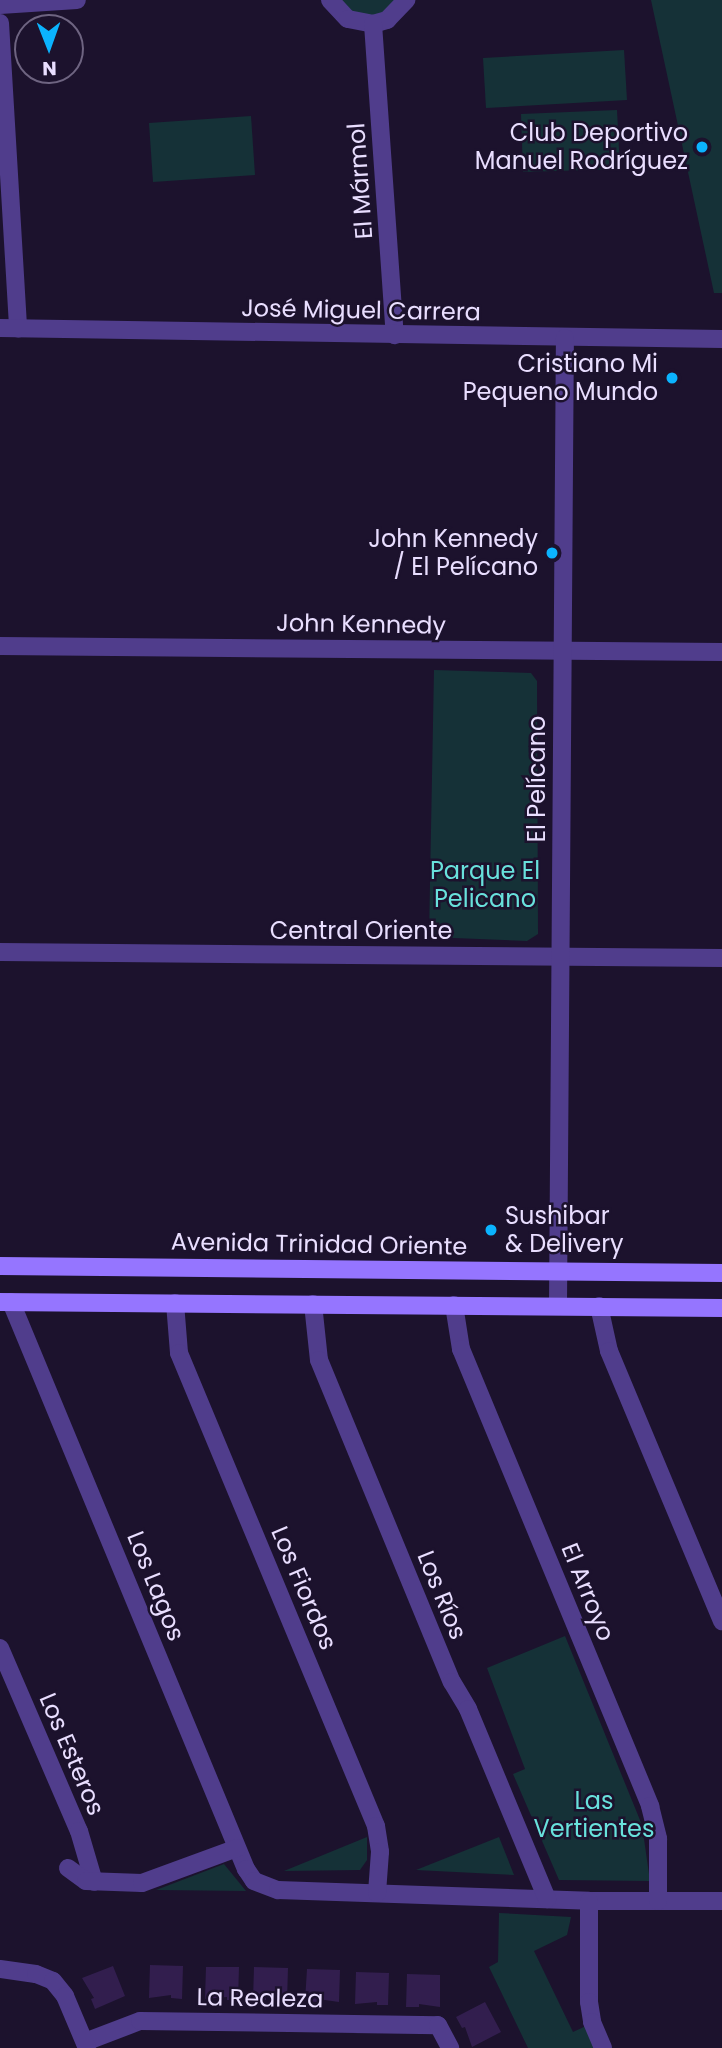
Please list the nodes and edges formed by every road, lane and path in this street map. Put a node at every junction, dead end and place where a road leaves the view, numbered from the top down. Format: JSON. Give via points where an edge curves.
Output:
{"nodes":[{"id":1,"x":77,"y":0,"type":"edge"},
{"id":2,"x":330,"y":0,"type":"edge"},
{"id":3,"x":406,"y":0,"type":"edge"},
{"id":4,"x":0,"y":5,"type":"edge"},
{"id":5,"x":0,"y":23,"type":"edge"},
{"id":6,"x":373,"y":24,"type":"junction"},
{"id":7,"x":9,"y":328,"type":"edge"},
{"id":8,"x":395,"y":335,"type":"junction"},
{"id":9,"x":565,"y":338,"type":"junction"},
{"id":10,"x":722,"y":339,"type":"edge"},
{"id":11,"x":0,"y":646,"type":"edge"},
{"id":12,"x":562,"y":651,"type":"junction"},
{"id":13,"x":722,"y":652,"type":"edge"},
{"id":14,"x":0,"y":952,"type":"edge"},
{"id":15,"x":561,"y":957,"type":"junction"},
{"id":16,"x":722,"y":958,"type":"edge"},
{"id":17,"x":0,"y":1266,"type":"edge"},
{"id":18,"x":558,"y":1271,"type":"junction"},
{"id":19,"x":722,"y":1273,"type":"edge"},
{"id":20,"x":6,"y":1302,"type":"edge"},
{"id":21,"x":175,"y":1303,"type":"junction"},
{"id":22,"x":313,"y":1304,"type":"junction"},
{"id":23,"x":454,"y":1305,"type":"junction"},
{"id":24,"x":558,"y":1306,"type":"junction"},
{"id":25,"x":599,"y":1306,"type":"junction"},
{"id":26,"x":722,"y":1308,"type":"edge"},
{"id":27,"x":722,"y":1621,"type":"edge"},
{"id":28,"x":0,"y":1648,"type":"edge"},
{"id":29,"x":237,"y":1848,"type":"junction"},
{"id":30,"x":68,"y":1868,"type":"dead end"},
{"id":31,"x":94,"y":1882,"type":"junction"},
{"id":32,"x":377,"y":1893,"type":"junction"},
{"id":33,"x":547,"y":1899,"type":"junction"},
{"id":34,"x":589,"y":1901,"type":"junction"},
{"id":35,"x":658,"y":1901,"type":"junction"},
{"id":36,"x":722,"y":1901,"type":"edge"},
{"id":37,"x":0,"y":1969,"type":"edge"},
{"id":38,"x":86,"y":2045,"type":"edge"},
{"id":39,"x":450,"y":2048,"type":"edge"},
{"id":40,"x":603,"y":2048,"type":"edge"}],
"edges":[{"from":1,"to":4,"type":"street"},
{"from":2,"to":6,"type":"street","via":[[348,19]]},
{"from":3,"to":6,"type":"street","via":[[387,20]]},
{"from":5,"to":7,"type":"street"},
{"from":6,"to":8,"type":"street","name":"El Mármol"},
{"from":7,"to":8,"type":"street","name":"José Miguel Carrera"},
{"from":8,"to":9,"type":"street","name":"José Miguel Carrera"},
{"from":9,"to":10,"type":"street","name":"José Miguel Carrera"},
{"from":9,"to":12,"type":"street","name":"El Pelícano"},
{"from":11,"to":12,"type":"street","name":"John Kennedy"},
{"from":12,"to":13,"type":"street","name":"John Kennedy"},
{"from":12,"to":15,"type":"street","name":"El Pelícano"},
{"from":14,"to":15,"type":"street","name":"Central Oriente"},
{"from":15,"to":16,"type":"street","name":"Central Oriente"},
{"from":15,"to":18,"type":"street","name":"El Pelícano"},
{"from":17,"to":18,"type":"main road","name":"Avenida Trinidad Oriente"},
{"from":18,"to":19,"type":"main road","name":"Avenida Trinidad Oriente"},
{"from":18,"to":24,"type":"street","name":"El Pelícano"},
{"from":20,"to":21,"type":"main road"},
{"from":20,"to":29,"type":"street","name":"Los Lagos"},
{"from":21,"to":22,"type":"main road"},
{"from":21,"to":32,"type":"street","name":"Los Fiordos","via":[[178,1353],[376,1826],[380,1853]]},
{"from":22,"to":23,"type":"main road"},
{"from":22,"to":33,"type":"street","name":"Los Ríos","via":[[319,1360]]},
{"from":23,"to":24,"type":"main road"},
{"from":23,"to":35,"type":"street","name":"El Arroyo","via":[[461,1349],[650,1806],[657,1839]]},
{"from":24,"to":25,"type":"main road"},
{"from":25,"to":26,"type":"main road"},
{"from":25,"to":27,"type":"street","via":[[609,1351]]},
{"from":28,"to":31,"type":"street","name":"Los Esteros","via":[[79,1831]]},
{"from":29,"to":31,"type":"street","via":[[142,1883]]},
{"from":29,"to":32,"type":"street","name":"Los Lagos","via":[[249,1875],[260,1885]]},
{"from":30,"to":31,"type":"street","via":[[78,1878]]},
{"from":32,"to":33,"type":"street"},
{"from":33,"to":34,"type":"street"},
{"from":34,"to":35,"type":"street"},
{"from":34,"to":40,"type":"street","via":[[589,2002]]},
{"from":35,"to":36,"type":"street"},
{"from":37,"to":38,"type":"street","via":[[52,1981],[65,1996]]},
{"from":38,"to":39,"type":"street","name":"La Realeza","via":[[139,2021],[438,2025]]}]}
